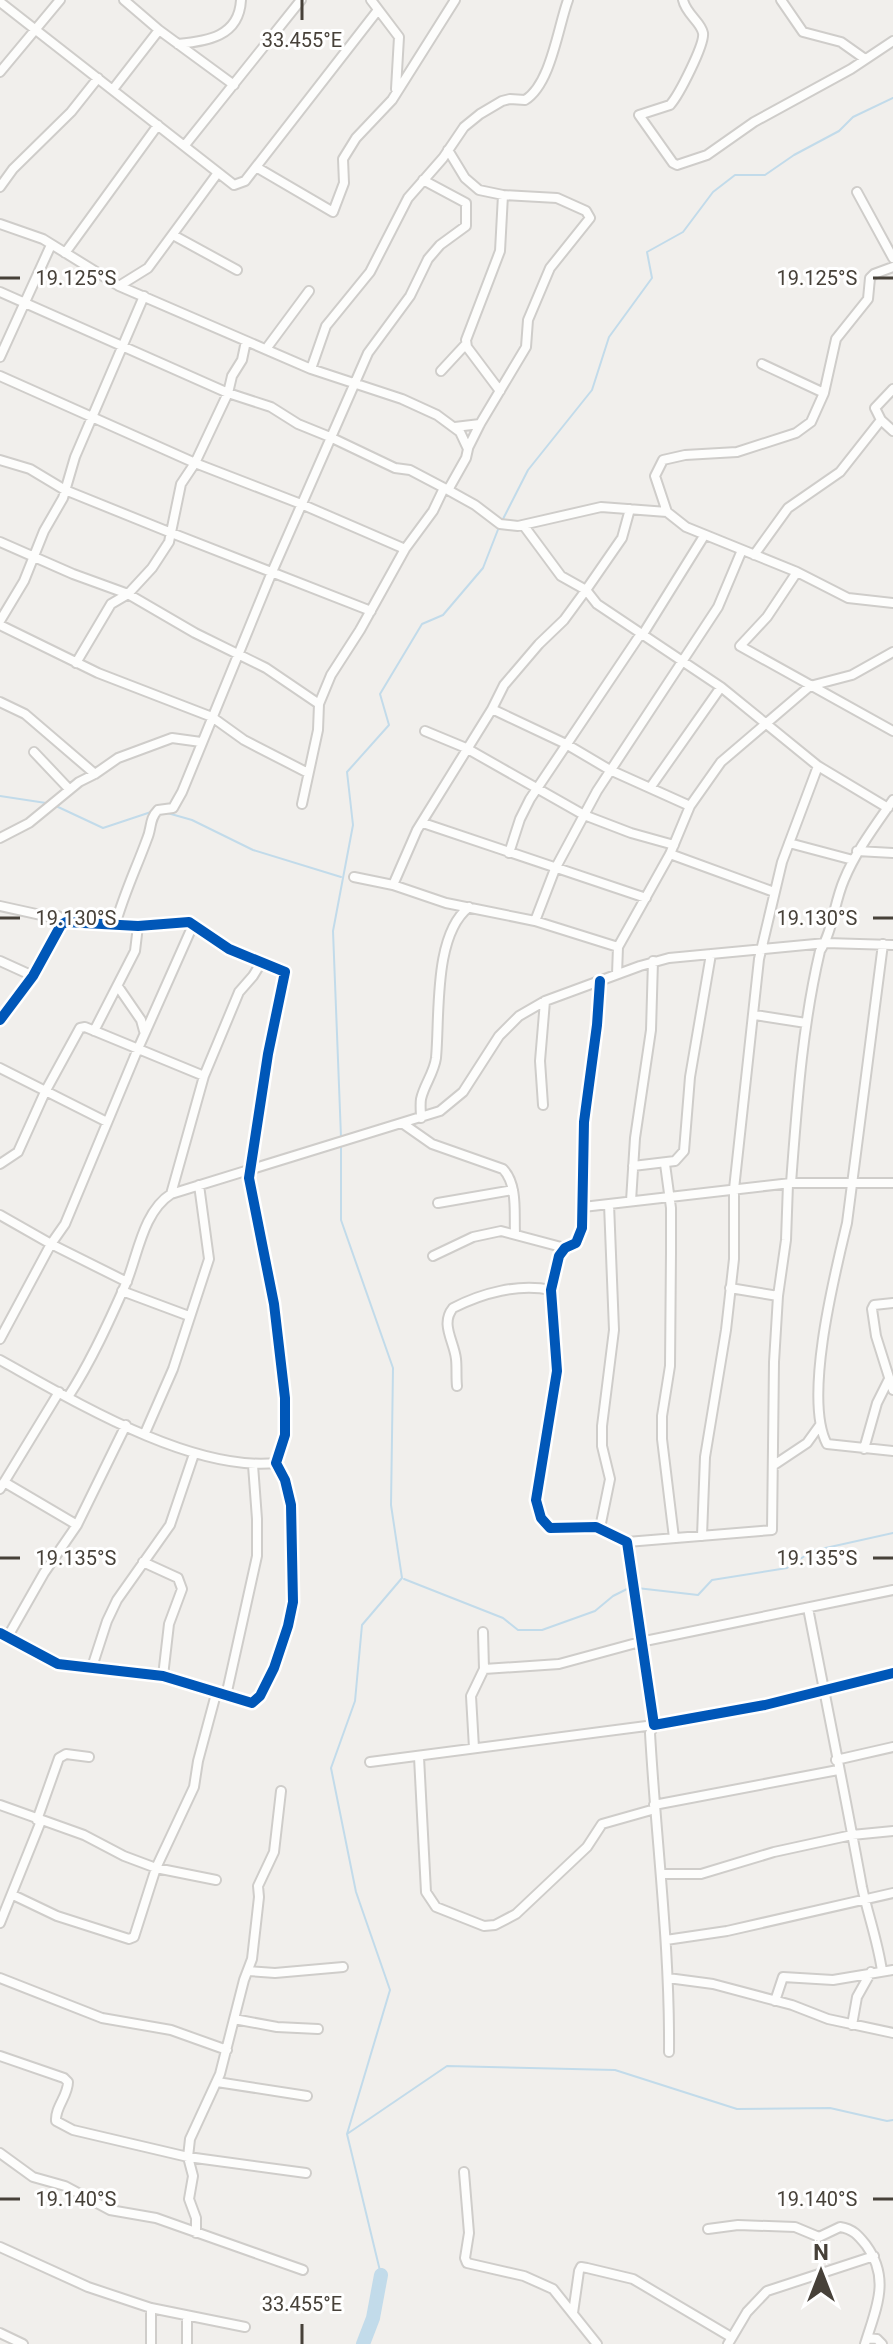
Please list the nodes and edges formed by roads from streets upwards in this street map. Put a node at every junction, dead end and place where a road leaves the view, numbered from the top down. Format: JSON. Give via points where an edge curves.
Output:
{"nodes":[{"id":1,"x":60,"y":0,"type":"edge"},
{"id":2,"x":124,"y":0,"type":"edge"},
{"id":3,"x":241,"y":0,"type":"edge"},
{"id":4,"x":301,"y":0,"type":"edge"},
{"id":5,"x":371,"y":0,"type":"edge"},
{"id":6,"x":455,"y":0,"type":"edge"},
{"id":7,"x":568,"y":0,"type":"edge"},
{"id":8,"x":683,"y":0,"type":"edge"},
{"id":9,"x":781,"y":0,"type":"edge"},
{"id":10,"x":0,"y":2,"type":"edge"},
{"id":11,"x":378,"y":10,"type":"junction"},
{"id":12,"x":159,"y":30,"type":"junction"},
{"id":13,"x":36,"y":32,"type":"junction"},
{"id":14,"x":893,"y":41,"type":"edge"},
{"id":15,"x":177,"y":44,"type":"junction"},
{"id":16,"x":865,"y":59,"type":"junction"},
{"id":17,"x":0,"y":72,"type":"edge"},
{"id":18,"x":98,"y":78,"type":"junction"},
{"id":19,"x":234,"y":85,"type":"junction"},
{"id":20,"x":114,"y":88,"type":"junction"},
{"id":21,"x":396,"y":94,"type":"junction"},
{"id":22,"x":158,"y":125,"type":"junction"},
{"id":23,"x":185,"y":145,"type":"junction"},
{"id":24,"x":448,"y":150,"type":"junction"},
{"id":25,"x":256,"y":167,"type":"junction"},
{"id":26,"x":217,"y":174,"type":"junction"},
{"id":27,"x":423,"y":180,"type":"junction"},
{"id":28,"x":0,"y":187,"type":"edge"},
{"id":29,"x":857,"y":192,"type":"dead end"},
{"id":30,"x":503,"y":195,"type":"junction"},
{"id":31,"x":0,"y":224,"type":"edge"},
{"id":32,"x":173,"y":235,"type":"junction"},
{"id":33,"x":51,"y":245,"type":"junction"},
{"id":34,"x":65,"y":253,"type":"junction"},
{"id":35,"x":893,"y":258,"type":"edge"},
{"id":36,"x":890,"y":268,"type":"edge"},
{"id":37,"x":237,"y":270,"type":"dead end"},
{"id":38,"x":893,"y":278,"type":"edge"},
{"id":39,"x":119,"y":286,"type":"junction"},
{"id":40,"x":309,"y":291,"type":"dead end"},
{"id":41,"x":0,"y":292,"type":"edge"},
{"id":42,"x":144,"y":296,"type":"junction"},
{"id":43,"x":25,"y":303,"type":"junction"},
{"id":44,"x":246,"y":341,"type":"junction"},
{"id":45,"x":466,"y":344,"type":"junction"},
{"id":46,"x":124,"y":346,"type":"junction"},
{"id":47,"x":266,"y":349,"type":"junction"},
{"id":48,"x":0,"y":357,"type":"edge"},
{"id":49,"x":762,"y":364,"type":"dead end"},
{"id":50,"x":311,"y":369,"type":"junction"},
{"id":51,"x":441,"y":371,"type":"dead end"},
{"id":52,"x":0,"y":376,"type":"edge"},
{"id":53,"x":354,"y":384,"type":"junction"},
{"id":54,"x":893,"y":389,"type":"edge"},
{"id":55,"x":500,"y":391,"type":"junction"},
{"id":56,"x":228,"y":393,"type":"junction"},
{"id":57,"x":824,"y":393,"type":"junction"},
{"id":58,"x":92,"y":419,"type":"junction"},
{"id":59,"x":881,"y":420,"type":"junction"},
{"id":60,"x":480,"y":424,"type":"junction"},
{"id":61,"x":455,"y":427,"type":"junction"},
{"id":62,"x":893,"y":430,"type":"edge"},
{"id":63,"x":330,"y":437,"type":"junction"},
{"id":64,"x":468,"y":449,"type":"junction"},
{"id":65,"x":0,"y":460,"type":"edge"},
{"id":66,"x":195,"y":463,"type":"junction"},
{"id":67,"x":446,"y":489,"type":"junction"},
{"id":68,"x":65,"y":490,"type":"junction"},
{"id":69,"x":301,"y":504,"type":"junction"},
{"id":70,"x":630,"y":509,"type":"junction"},
{"id":71,"x":667,"y":512,"type":"junction"},
{"id":72,"x":524,"y":526,"type":"junction"},
{"id":73,"x":169,"y":532,"type":"junction"},
{"id":74,"x":704,"y":536,"type":"junction"},
{"id":75,"x":0,"y":542,"type":"edge"},
{"id":76,"x":405,"y":549,"type":"junction"},
{"id":77,"x":742,"y":550,"type":"junction"},
{"id":78,"x":754,"y":555,"type":"junction"},
{"id":79,"x":34,"y":557,"type":"junction"},
{"id":80,"x":272,"y":572,"type":"junction"},
{"id":81,"x":797,"y":572,"type":"junction"},
{"id":82,"x":586,"y":590,"type":"junction"},
{"id":83,"x":128,"y":594,"type":"junction"},
{"id":84,"x":893,"y":603,"type":"edge"},
{"id":85,"x":371,"y":611,"type":"junction"},
{"id":86,"x":0,"y":623,"type":"edge"},
{"id":87,"x":643,"y":634,"type":"junction"},
{"id":88,"x":893,"y":652,"type":"edge"},
{"id":89,"x":239,"y":653,"type":"junction"},
{"id":90,"x":681,"y":662,"type":"junction"},
{"id":91,"x":76,"y":663,"type":"junction"},
{"id":92,"x":810,"y":686,"type":"junction"},
{"id":93,"x":721,"y":687,"type":"junction"},
{"id":94,"x":0,"y":702,"type":"edge"},
{"id":95,"x":319,"y":704,"type":"junction"},
{"id":96,"x":492,"y":709,"type":"junction"},
{"id":97,"x":212,"y":717,"type":"junction"},
{"id":98,"x":766,"y":722,"type":"junction"},
{"id":99,"x":425,"y":731,"type":"dead end"},
{"id":100,"x":893,"y":731,"type":"edge"},
{"id":101,"x":201,"y":742,"type":"junction"},
{"id":102,"x":566,"y":744,"type":"junction"},
{"id":103,"x":466,"y":748,"type":"junction"},
{"id":104,"x":34,"y":752,"type":"dead end"},
{"id":105,"x":818,"y":766,"type":"junction"},
{"id":106,"x":610,"y":770,"type":"junction"},
{"id":107,"x":308,"y":773,"type":"junction"},
{"id":108,"x":95,"y":774,"type":"junction"},
{"id":109,"x":538,"y":788,"type":"junction"},
{"id":110,"x":650,"y":788,"type":"junction"},
{"id":111,"x":69,"y":789,"type":"junction"},
{"id":112,"x":302,"y":804,"type":"dead end"},
{"id":113,"x":890,"y":804,"type":"edge"},
{"id":114,"x":690,"y":806,"type":"junction"},
{"id":115,"x":584,"y":815,"type":"junction"},
{"id":116,"x":423,"y":823,"type":"junction"},
{"id":117,"x":0,"y":838,"type":"edge"},
{"id":118,"x":789,"y":843,"type":"junction"},
{"id":119,"x":672,"y":850,"type":"junction"},
{"id":120,"x":509,"y":853,"type":"junction"},
{"id":121,"x":893,"y":853,"type":"edge"},
{"id":122,"x":855,"y":856,"type":"junction"},
{"id":123,"x":555,"y":869,"type":"junction"},
{"id":124,"x":354,"y":877,"type":"dead end"},
{"id":125,"x":393,"y":885,"type":"junction"},
{"id":126,"x":774,"y":892,"type":"junction"},
{"id":127,"x":646,"y":898,"type":"junction"},
{"id":128,"x":0,"y":906,"type":"edge"},
{"id":129,"x":469,"y":907,"type":"junction"},
{"id":130,"x":535,"y":921,"type":"junction"},
{"id":131,"x":66,"y":922,"type":"junction"},
{"id":132,"x":193,"y":925,"type":"junction"},
{"id":133,"x":115,"y":926,"type":"junction"},
{"id":134,"x":138,"y":926,"type":"junction"},
{"id":135,"x":826,"y":943,"type":"junction"},
{"id":136,"x":888,"y":944,"type":"edge"},
{"id":137,"x":618,"y":947,"type":"junction"},
{"id":138,"x":762,"y":948,"type":"junction"},
{"id":139,"x":711,"y":954,"type":"junction"},
{"id":140,"x":0,"y":961,"type":"edge"},
{"id":141,"x":653,"y":961,"type":"junction"},
{"id":142,"x":261,"y":963,"type":"junction"},
{"id":143,"x":617,"y":974,"type":"junction"},
{"id":144,"x":33,"y":976,"type":"junction"},
{"id":145,"x":600,"y":981,"type":"junction"},
{"id":146,"x":119,"y":988,"type":"junction"},
{"id":147,"x":545,"y":1001,"type":"junction"},
{"id":148,"x":755,"y":1015,"type":"junction"},
{"id":149,"x":0,"y":1020,"type":"edge"},
{"id":150,"x":806,"y":1023,"type":"junction"},
{"id":151,"x":94,"y":1031,"type":"junction"},
{"id":152,"x":144,"y":1035,"type":"junction"},
{"id":153,"x":137,"y":1051,"type":"junction"},
{"id":154,"x":0,"y":1068,"type":"edge"},
{"id":155,"x":204,"y":1076,"type":"junction"},
{"id":156,"x":45,"y":1092,"type":"junction"},
{"id":157,"x":543,"y":1105,"type":"dead end"},
{"id":158,"x":421,"y":1118,"type":"junction"},
{"id":159,"x":107,"y":1122,"type":"junction"},
{"id":160,"x":402,"y":1123,"type":"junction"},
{"id":161,"x":0,"y":1164,"type":"edge"},
{"id":162,"x":665,"y":1164,"type":"junction"},
{"id":163,"x":633,"y":1166,"type":"junction"},
{"id":164,"x":252,"y":1169,"type":"junction"},
{"id":165,"x":850,"y":1183,"type":"junction"},
{"id":166,"x":893,"y":1183,"type":"edge"},
{"id":167,"x":790,"y":1184,"type":"junction"},
{"id":168,"x":199,"y":1185,"type":"junction"},
{"id":169,"x":734,"y":1189,"type":"junction"},
{"id":170,"x":513,"y":1190,"type":"junction"},
{"id":171,"x":171,"y":1194,"type":"junction"},
{"id":172,"x":669,"y":1198,"type":"junction"},
{"id":173,"x":631,"y":1201,"type":"junction"},
{"id":174,"x":438,"y":1203,"type":"dead end"},
{"id":175,"x":609,"y":1204,"type":"junction"},
{"id":176,"x":583,"y":1207,"type":"junction"},
{"id":177,"x":0,"y":1215,"type":"edge"},
{"id":178,"x":515,"y":1233,"type":"junction"},
{"id":179,"x":51,"y":1244,"type":"junction"},
{"id":180,"x":565,"y":1248,"type":"junction"},
{"id":181,"x":433,"y":1256,"type":"dead end"},
{"id":182,"x":124,"y":1286,"type":"junction"},
{"id":183,"x":730,"y":1288,"type":"junction"},
{"id":184,"x":551,"y":1290,"type":"junction"},
{"id":185,"x":778,"y":1296,"type":"junction"},
{"id":186,"x":893,"y":1303,"type":"edge"},
{"id":187,"x":189,"y":1316,"type":"junction"},
{"id":188,"x":0,"y":1339,"type":"edge"},
{"id":189,"x":0,"y":1360,"type":"edge"},
{"id":190,"x":889,"y":1379,"type":"junction"},
{"id":191,"x":457,"y":1386,"type":"dead end"},
{"id":192,"x":893,"y":1390,"type":"edge"},
{"id":193,"x":59,"y":1392,"type":"junction"},
{"id":194,"x":68,"y":1397,"type":"junction"},
{"id":195,"x":821,"y":1424,"type":"junction"},
{"id":196,"x":126,"y":1425,"type":"junction"},
{"id":197,"x":145,"y":1433,"type":"junction"},
{"id":198,"x":864,"y":1449,"type":"junction"},
{"id":199,"x":893,"y":1451,"type":"edge"},
{"id":200,"x":194,"y":1454,"type":"junction"},
{"id":201,"x":276,"y":1463,"type":"junction"},
{"id":202,"x":253,"y":1465,"type":"junction"},
{"id":203,"x":774,"y":1465,"type":"junction"},
{"id":204,"x":2,"y":1486,"type":"edge"},
{"id":205,"x":77,"y":1525,"type":"junction"},
{"id":206,"x":600,"y":1528,"type":"junction"},
{"id":207,"x":702,"y":1536,"type":"junction"},
{"id":208,"x":674,"y":1538,"type":"junction"},
{"id":209,"x":627,"y":1542,"type":"junction"},
{"id":210,"x":143,"y":1562,"type":"junction"},
{"id":211,"x":893,"y":1590,"type":"edge"},
{"id":212,"x":808,"y":1608,"type":"junction"},
{"id":213,"x":483,"y":1632,"type":"dead end"},
{"id":214,"x":4,"y":1635,"type":"edge"},
{"id":215,"x":640,"y":1642,"type":"junction"},
{"id":216,"x":92,"y":1667,"type":"junction"},
{"id":217,"x":484,"y":1669,"type":"junction"},
{"id":218,"x":893,"y":1673,"type":"edge"},
{"id":219,"x":163,"y":1676,"type":"junction"},
{"id":220,"x":824,"y":1689,"type":"junction"},
{"id":221,"x":221,"y":1695,"type":"junction"},
{"id":222,"x":654,"y":1725,"type":"junction"},
{"id":223,"x":893,"y":1747,"type":"edge"},
{"id":224,"x":474,"y":1748,"type":"junction"},
{"id":225,"x":89,"y":1757,"type":"dead end"},
{"id":226,"x":419,"y":1757,"type":"junction"},
{"id":227,"x":836,"y":1760,"type":"junction"},
{"id":228,"x":370,"y":1762,"type":"dead end"},
{"id":229,"x":838,"y":1770,"type":"junction"},
{"id":230,"x":281,"y":1791,"type":"dead end"},
{"id":231,"x":0,"y":1805,"type":"edge"},
{"id":232,"x":654,"y":1807,"type":"junction"},
{"id":233,"x":39,"y":1820,"type":"junction"},
{"id":234,"x":893,"y":1831,"type":"edge"},
{"id":235,"x":852,"y":1835,"type":"junction"},
{"id":236,"x":156,"y":1868,"type":"junction"},
{"id":237,"x":662,"y":1874,"type":"junction"},
{"id":238,"x":216,"y":1880,"type":"dead end"},
{"id":239,"x":893,"y":1893,"type":"edge"},
{"id":240,"x":13,"y":1895,"type":"junction"},
{"id":241,"x":865,"y":1900,"type":"junction"},
{"id":242,"x":0,"y":1923,"type":"edge"},
{"id":243,"x":666,"y":1940,"type":"junction"},
{"id":244,"x":343,"y":1967,"type":"dead end"},
{"id":245,"x":893,"y":1970,"type":"edge"},
{"id":246,"x":248,"y":1971,"type":"junction"},
{"id":247,"x":882,"y":1971,"type":"junction"},
{"id":248,"x":871,"y":1972,"type":"junction"},
{"id":249,"x":0,"y":1978,"type":"edge"},
{"id":250,"x":668,"y":1978,"type":"junction"},
{"id":251,"x":775,"y":2001,"type":"junction"},
{"id":252,"x":234,"y":2019,"type":"junction"},
{"id":253,"x":852,"y":2025,"type":"junction"},
{"id":254,"x":318,"y":2029,"type":"dead end"},
{"id":255,"x":893,"y":2033,"type":"edge"},
{"id":256,"x":227,"y":2050,"type":"junction"},
{"id":257,"x":669,"y":2052,"type":"dead end"},
{"id":258,"x":0,"y":2056,"type":"edge"},
{"id":259,"x":217,"y":2082,"type":"junction"},
{"id":260,"x":307,"y":2096,"type":"dead end"},
{"id":261,"x":0,"y":2153,"type":"edge"},
{"id":262,"x":188,"y":2157,"type":"junction"},
{"id":263,"x":464,"y":2172,"type":"dead end"},
{"id":264,"x":306,"y":2173,"type":"dead end"},
{"id":265,"x":708,"y":2229,"type":"dead end"},
{"id":266,"x":196,"y":2233,"type":"junction"},
{"id":267,"x":0,"y":2247,"type":"edge"},
{"id":268,"x":874,"y":2256,"type":"junction"},
{"id":269,"x":303,"y":2270,"type":"dead end"},
{"id":270,"x":151,"y":2308,"type":"junction"},
{"id":271,"x":573,"y":2313,"type":"junction"},
{"id":272,"x":187,"y":2316,"type":"junction"},
{"id":273,"x":245,"y":2327,"type":"dead end"},
{"id":274,"x":0,"y":2333,"type":"edge"},
{"id":275,"x":730,"y":2340,"type":"edge"},
{"id":276,"x":866,"y":2341,"type":"edge"},
{"id":277,"x":23,"y":2344,"type":"edge"},
{"id":278,"x":151,"y":2344,"type":"edge"},
{"id":279,"x":187,"y":2344,"type":"edge"},
{"id":280,"x":597,"y":2344,"type":"edge"},
{"id":281,"x":882,"y":2344,"type":"edge"}],
"edges":[{"from":1,"to":13,"type":"street"},
{"from":2,"to":12,"type":"street"},
{"from":3,"to":15,"type":"street","via":[[236,17],[220,36]]},
{"from":4,"to":19,"type":"street"},
{"from":5,"to":11,"type":"street"},
{"from":6,"to":21,"type":"street"},
{"from":7,"to":24,"type":"street","via":[[550,61],[533,95],[480,114]]},
{"from":8,"to":16,"type":"street","via":[[702,29],[703,41],[670,105],[639,115],[677,165],[707,155]]},
{"from":9,"to":16,"type":"street","via":[[803,32],[841,42]]},
{"from":10,"to":13,"type":"street"},
{"from":11,"to":21,"type":"street","via":[[401,42]]},
{"from":11,"to":25,"type":"street"},
{"from":12,"to":15,"type":"street"},
{"from":12,"to":20,"type":"street"},
{"from":13,"to":17,"type":"street"},
{"from":13,"to":18,"type":"street"},
{"from":14,"to":16,"type":"street"},
{"from":15,"to":19,"type":"street"},
{"from":18,"to":20,"type":"street"},
{"from":18,"to":28,"type":"street"},
{"from":19,"to":23,"type":"street"},
{"from":20,"to":22,"type":"street"},
{"from":21,"to":25,"type":"street","via":[[343,159],[344,183],[333,212]]},
{"from":22,"to":23,"type":"street"},
{"from":22,"to":34,"type":"street"},
{"from":23,"to":26,"type":"street"},
{"from":24,"to":27,"type":"street"},
{"from":24,"to":30,"type":"street","via":[[471,185]]},
{"from":25,"to":26,"type":"street","via":[[240,185]]},
{"from":26,"to":32,"type":"street"},
{"from":27,"to":50,"type":"street","via":[[408,198],[370,272],[326,326]]},
{"from":27,"to":53,"type":"street","via":[[466,203],[468,223],[428,259]]},
{"from":29,"to":35,"type":"street"},
{"from":30,"to":45,"type":"street","via":[[500,251]]},
{"from":30,"to":55,"type":"street","via":[[557,198],[590,218],[550,268],[528,320],[526,347]]},
{"from":31,"to":33,"type":"street"},
{"from":32,"to":37,"type":"street"},
{"from":32,"to":39,"type":"street","via":[[148,268]]},
{"from":33,"to":34,"type":"street"},
{"from":33,"to":43,"type":"street"},
{"from":34,"to":39,"type":"street"},
{"from":36,"to":38,"type":"street"},
{"from":36,"to":57,"type":"street","via":[[870,278],[868,299],[836,339]]},
{"from":39,"to":42,"type":"street"},
{"from":40,"to":47,"type":"street"},
{"from":41,"to":43,"type":"street"},
{"from":42,"to":44,"type":"street"},
{"from":42,"to":46,"type":"street"},
{"from":43,"to":46,"type":"street"},
{"from":43,"to":48,"type":"street"},
{"from":44,"to":47,"type":"street"},
{"from":44,"to":56,"type":"street"},
{"from":45,"to":51,"type":"street"},
{"from":45,"to":55,"type":"street"},
{"from":46,"to":56,"type":"street"},
{"from":46,"to":58,"type":"street"},
{"from":47,"to":50,"type":"street"},
{"from":49,"to":57,"type":"street"},
{"from":50,"to":53,"type":"street"},
{"from":52,"to":58,"type":"street"},
{"from":53,"to":61,"type":"street","via":[[420,407]]},
{"from":53,"to":63,"type":"street"},
{"from":54,"to":59,"type":"street","via":[[875,408]]},
{"from":55,"to":60,"type":"street"},
{"from":56,"to":63,"type":"street","via":[[271,407]]},
{"from":56,"to":66,"type":"street"},
{"from":57,"to":71,"type":"street","via":[[811,422],[796,433],[737,452],[663,460],[655,476]]},
{"from":58,"to":66,"type":"street"},
{"from":58,"to":68,"type":"street"},
{"from":59,"to":62,"type":"street"},
{"from":59,"to":78,"type":"street","via":[[849,464],[788,508]]},
{"from":60,"to":61,"type":"street"},
{"from":60,"to":64,"type":"street"},
{"from":61,"to":64,"type":"street"},
{"from":63,"to":67,"type":"street"},
{"from":63,"to":69,"type":"street"},
{"from":64,"to":67,"type":"street"},
{"from":65,"to":68,"type":"street","via":[[30,469]]},
{"from":66,"to":69,"type":"street"},
{"from":66,"to":73,"type":"street","via":[[181,484]]},
{"from":67,"to":72,"type":"street","via":[[500,524]]},
{"from":67,"to":76,"type":"street"},
{"from":68,"to":73,"type":"street"},
{"from":68,"to":79,"type":"street"},
{"from":69,"to":76,"type":"street"},
{"from":69,"to":80,"type":"street"},
{"from":70,"to":71,"type":"street"},
{"from":70,"to":72,"type":"street","via":[[591,509]]},
{"from":70,"to":82,"type":"street","via":[[622,538]]},
{"from":71,"to":74,"type":"street"},
{"from":72,"to":82,"type":"street","via":[[561,576]]},
{"from":73,"to":80,"type":"street"},
{"from":73,"to":83,"type":"street","via":[[158,560]]},
{"from":74,"to":77,"type":"street"},
{"from":74,"to":87,"type":"street"},
{"from":75,"to":79,"type":"street"},
{"from":76,"to":85,"type":"street"},
{"from":77,"to":78,"type":"street"},
{"from":77,"to":90,"type":"street","via":[[718,607]]},
{"from":78,"to":81,"type":"street"},
{"from":79,"to":83,"type":"street"},
{"from":79,"to":86,"type":"street"},
{"from":80,"to":85,"type":"street"},
{"from":80,"to":89,"type":"street"},
{"from":81,"to":84,"type":"street","via":[[848,598]]},
{"from":81,"to":92,"type":"street","via":[[740,646]]},
{"from":82,"to":87,"type":"street","via":[[597,604]]},
{"from":82,"to":96,"type":"street","via":[[504,685]]},
{"from":83,"to":89,"type":"street"},
{"from":83,"to":91,"type":"street","via":[[111,604]]},
{"from":85,"to":95,"type":"street"},
{"from":86,"to":91,"type":"street"},
{"from":87,"to":90,"type":"street"},
{"from":87,"to":102,"type":"street"},
{"from":88,"to":92,"type":"street","via":[[852,675]]},
{"from":89,"to":95,"type":"street"},
{"from":89,"to":97,"type":"street"},
{"from":90,"to":93,"type":"street"},
{"from":90,"to":106,"type":"street"},
{"from":91,"to":97,"type":"street"},
{"from":92,"to":98,"type":"street"},
{"from":92,"to":100,"type":"street"},
{"from":93,"to":98,"type":"street"},
{"from":93,"to":110,"type":"street"},
{"from":94,"to":108,"type":"street","via":[[25,714]]},
{"from":95,"to":107,"type":"street"},
{"from":96,"to":102,"type":"street"},
{"from":96,"to":103,"type":"street"},
{"from":97,"to":101,"type":"street"},
{"from":97,"to":107,"type":"street"},
{"from":98,"to":105,"type":"street"},
{"from":98,"to":114,"type":"street","via":[[721,762]]},
{"from":99,"to":103,"type":"street"},
{"from":101,"to":108,"type":"street","via":[[165,739],[118,758]]},
{"from":101,"to":133,"type":"street","via":[[173,808],[158,810],[151,818]]},
{"from":102,"to":106,"type":"street"},
{"from":102,"to":109,"type":"street"},
{"from":103,"to":109,"type":"street"},
{"from":103,"to":116,"type":"street"},
{"from":104,"to":111,"type":"street"},
{"from":105,"to":113,"type":"street"},
{"from":105,"to":118,"type":"street"},
{"from":106,"to":110,"type":"street"},
{"from":106,"to":115,"type":"street"},
{"from":107,"to":112,"type":"street"},
{"from":108,"to":111,"type":"street"},
{"from":109,"to":115,"type":"street"},
{"from":109,"to":120,"type":"street","via":[[524,808]]},
{"from":110,"to":114,"type":"street"},
{"from":111,"to":117,"type":"street","via":[[29,823]]},
{"from":113,"to":122,"type":"street"},
{"from":114,"to":119,"type":"street"},
{"from":115,"to":119,"type":"street"},
{"from":115,"to":123,"type":"street"},
{"from":116,"to":120,"type":"street"},
{"from":116,"to":125,"type":"street"},
{"from":118,"to":122,"type":"street"},
{"from":118,"to":126,"type":"street"},
{"from":119,"to":126,"type":"street"},
{"from":119,"to":127,"type":"street"},
{"from":120,"to":123,"type":"street"},
{"from":121,"to":122,"type":"street"},
{"from":122,"to":135,"type":"street"},
{"from":123,"to":127,"type":"street"},
{"from":123,"to":130,"type":"street"},
{"from":124,"to":125,"type":"street"},
{"from":125,"to":129,"type":"street"},
{"from":126,"to":138,"type":"street"},
{"from":127,"to":137,"type":"street"},
{"from":128,"to":131,"type":"street"},
{"from":129,"to":130,"type":"street"},
{"from":129,"to":158,"type":"street","via":[[457,919],[445,955],[436,1058],[421,1099]]},
{"from":130,"to":137,"type":"street"},
{"from":131,"to":133,"type":"street"},
{"from":131,"to":144,"type":"street"},
{"from":132,"to":134,"type":"street","via":[[185,921]]},
{"from":132,"to":142,"type":"street"},
{"from":132,"to":152,"type":"street"},
{"from":133,"to":134,"type":"street"},
{"from":134,"to":146,"type":"street","via":[[135,951]]},
{"from":135,"to":136,"type":"street"},
{"from":135,"to":138,"type":"street"},
{"from":135,"to":150,"type":"street"},
{"from":136,"to":165,"type":"street"},
{"from":137,"to":143,"type":"street"},
{"from":138,"to":139,"type":"street"},
{"from":138,"to":148,"type":"street"},
{"from":139,"to":141,"type":"street"},
{"from":139,"to":162,"type":"street","via":[[690,1077],[684,1151]]},
{"from":140,"to":144,"type":"street"},
{"from":141,"to":143,"type":"street"},
{"from":141,"to":163,"type":"street","via":[[651,1030]]},
{"from":142,"to":155,"type":"street","via":[[239,992]]},
{"from":142,"to":164,"type":"street","via":[[285,972]]},
{"from":143,"to":145,"type":"street"},
{"from":144,"to":149,"type":"street"},
{"from":145,"to":147,"type":"street"},
{"from":145,"to":176,"type":"street","via":[[585,1110]]},
{"from":146,"to":151,"type":"street"},
{"from":146,"to":152,"type":"street","via":[[141,1020]]},
{"from":147,"to":157,"type":"street"},
{"from":147,"to":158,"type":"street","via":[[499,1036],[452,1103]]},
{"from":148,"to":150,"type":"street"},
{"from":148,"to":169,"type":"street"},
{"from":150,"to":167,"type":"street"},
{"from":151,"to":153,"type":"street"},
{"from":151,"to":156,"type":"street","via":[[85,1027],[76,1032]]},
{"from":152,"to":153,"type":"street"},
{"from":153,"to":155,"type":"street"},
{"from":153,"to":159,"type":"street"},
{"from":154,"to":156,"type":"street"},
{"from":155,"to":171,"type":"street"},
{"from":156,"to":159,"type":"street"},
{"from":156,"to":161,"type":"street","via":[[18,1152]]},
{"from":158,"to":160,"type":"street"},
{"from":159,"to":179,"type":"street","via":[[65,1224]]},
{"from":160,"to":164,"type":"street"},
{"from":160,"to":170,"type":"street","via":[[432,1144],[503,1169]]},
{"from":162,"to":163,"type":"street"},
{"from":162,"to":172,"type":"street"},
{"from":163,"to":173,"type":"street"},
{"from":164,"to":168,"type":"street"},
{"from":164,"to":201,"type":"street","via":[[249,1186],[274,1304],[285,1398],[285,1435]]},
{"from":165,"to":166,"type":"street"},
{"from":165,"to":167,"type":"street"},
{"from":165,"to":195,"type":"street","via":[[820,1362]]},
{"from":167,"to":169,"type":"street"},
{"from":167,"to":185,"type":"street"},
{"from":168,"to":171,"type":"street"},
{"from":168,"to":187,"type":"street","via":[[209,1259]]},
{"from":169,"to":172,"type":"street"},
{"from":169,"to":183,"type":"street"},
{"from":170,"to":174,"type":"street"},
{"from":170,"to":178,"type":"street"},
{"from":171,"to":182,"type":"street","via":[[148,1223]]},
{"from":172,"to":173,"type":"street"},
{"from":172,"to":208,"type":"street","via":[[670,1366],[662,1439]]},
{"from":173,"to":175,"type":"street"},
{"from":175,"to":176,"type":"street"},
{"from":175,"to":206,"type":"street","via":[[614,1330],[602,1436],[610,1479]]},
{"from":176,"to":180,"type":"street","via":[[580,1235]]},
{"from":177,"to":179,"type":"street"},
{"from":178,"to":180,"type":"street"},
{"from":178,"to":181,"type":"street","via":[[486,1232]]},
{"from":179,"to":182,"type":"street"},
{"from":179,"to":188,"type":"street"},
{"from":180,"to":184,"type":"street"},
{"from":182,"to":187,"type":"street"},
{"from":182,"to":194,"type":"street"},
{"from":183,"to":185,"type":"street"},
{"from":183,"to":207,"type":"street","via":[[705,1457]]},
{"from":184,"to":191,"type":"street","via":[[509,1289],[453,1308],[447,1322]]},
{"from":184,"to":206,"type":"street","via":[[558,1356],[538,1510],[550,1528]]},
{"from":185,"to":203,"type":"street"},
{"from":186,"to":190,"type":"street","via":[[872,1309]]},
{"from":187,"to":197,"type":"street"},
{"from":189,"to":193,"type":"street"},
{"from":190,"to":192,"type":"street"},
{"from":190,"to":198,"type":"street"},
{"from":193,"to":194,"type":"street"},
{"from":193,"to":204,"type":"street"},
{"from":194,"to":196,"type":"street"},
{"from":195,"to":198,"type":"street","via":[[827,1444]]},
{"from":195,"to":203,"type":"street","via":[[807,1443]]},
{"from":196,"to":197,"type":"street"},
{"from":196,"to":205,"type":"street"},
{"from":197,"to":200,"type":"street"},
{"from":198,"to":199,"type":"street"},
{"from":200,"to":202,"type":"street"},
{"from":200,"to":210,"type":"street","via":[[170,1525]]},
{"from":201,"to":202,"type":"street"},
{"from":201,"to":221,"type":"street","via":[[291,1505],[291,1614],[260,1696],[252,1703]]},
{"from":202,"to":221,"type":"street","via":[[257,1556]]},
{"from":203,"to":207,"type":"street","via":[[772,1530]]},
{"from":204,"to":205,"type":"street"},
{"from":205,"to":214,"type":"street"},
{"from":206,"to":209,"type":"street"},
{"from":207,"to":208,"type":"street"},
{"from":208,"to":209,"type":"street"},
{"from":209,"to":215,"type":"street"},
{"from":210,"to":216,"type":"street","via":[[112,1611]]},
{"from":210,"to":219,"type":"street","via":[[181,1583]]},
{"from":211,"to":212,"type":"street"},
{"from":212,"to":215,"type":"street"},
{"from":212,"to":220,"type":"street"},
{"from":213,"to":217,"type":"street"},
{"from":214,"to":216,"type":"street","via":[[58,1664]]},
{"from":215,"to":217,"type":"street","via":[[559,1664]]},
{"from":215,"to":222,"type":"street"},
{"from":216,"to":219,"type":"street"},
{"from":217,"to":224,"type":"street","via":[[471,1696]]},
{"from":218,"to":220,"type":"street"},
{"from":219,"to":221,"type":"street"},
{"from":220,"to":222,"type":"street"},
{"from":220,"to":227,"type":"street"},
{"from":221,"to":236,"type":"street","via":[[194,1787]]},
{"from":222,"to":224,"type":"street"},
{"from":222,"to":232,"type":"street"},
{"from":223,"to":227,"type":"street"},
{"from":224,"to":226,"type":"street"},
{"from":225,"to":233,"type":"street","via":[[59,1758]]},
{"from":226,"to":228,"type":"street"},
{"from":226,"to":232,"type":"street","via":[[426,1892],[436,1907],[484,1926],[516,1914],[587,1847],[602,1824]]},
{"from":227,"to":229,"type":"street"},
{"from":229,"to":232,"type":"street"},
{"from":229,"to":235,"type":"street"},
{"from":230,"to":246,"type":"street","via":[[274,1852],[258,1886]]},
{"from":231,"to":233,"type":"street"},
{"from":232,"to":237,"type":"street"},
{"from":233,"to":236,"type":"street"},
{"from":233,"to":240,"type":"street"},
{"from":234,"to":235,"type":"street"},
{"from":235,"to":237,"type":"street","via":[[701,1874]]},
{"from":235,"to":241,"type":"street"},
{"from":236,"to":238,"type":"street"},
{"from":236,"to":240,"type":"street","via":[[136,1932],[129,1939],[57,1916]]},
{"from":237,"to":243,"type":"street"},
{"from":239,"to":241,"type":"street"},
{"from":240,"to":242,"type":"street"},
{"from":241,"to":243,"type":"street"},
{"from":241,"to":247,"type":"street"},
{"from":243,"to":250,"type":"street"},
{"from":244,"to":246,"type":"street"},
{"from":245,"to":247,"type":"street"},
{"from":246,"to":252,"type":"street"},
{"from":247,"to":248,"type":"street"},
{"from":248,"to":251,"type":"street","via":[[833,1980],[783,1977]]},
{"from":248,"to":253,"type":"street","via":[[857,1997]]},
{"from":249,"to":256,"type":"street","via":[[102,2018],[171,2030]]},
{"from":250,"to":251,"type":"street"},
{"from":250,"to":257,"type":"street"},
{"from":251,"to":253,"type":"street"},
{"from":252,"to":254,"type":"street"},
{"from":252,"to":256,"type":"street"},
{"from":253,"to":255,"type":"street"},
{"from":256,"to":259,"type":"street"},
{"from":258,"to":262,"type":"street","via":[[68,2082],[55,2115],[60,2125]]},
{"from":259,"to":260,"type":"street"},
{"from":259,"to":262,"type":"street","via":[[190,2139]]},
{"from":261,"to":266,"type":"street","via":[[33,2177],[65,2186],[110,2210],[156,2218]]},
{"from":262,"to":264,"type":"street"},
{"from":262,"to":266,"type":"street"},
{"from":263,"to":271,"type":"street","via":[[467,2263],[524,2276],[553,2289]]},
{"from":265,"to":268,"type":"street","via":[[795,2227],[819,2237],[840,2227],[857,2233]]},
{"from":266,"to":269,"type":"street"},
{"from":267,"to":270,"type":"street","via":[[88,2287]]},
{"from":268,"to":275,"type":"street","via":[[767,2291]]},
{"from":268,"to":276,"type":"street","via":[[879,2296]]},
{"from":270,"to":272,"type":"street"},
{"from":270,"to":278,"type":"street"},
{"from":271,"to":275,"type":"street","via":[[579,2271],[587,2268],[633,2279]]},
{"from":271,"to":280,"type":"street"},
{"from":272,"to":273,"type":"street"},
{"from":272,"to":279,"type":"street"},
{"from":274,"to":277,"type":"street"},
{"from":276,"to":281,"type":"street"}]}
